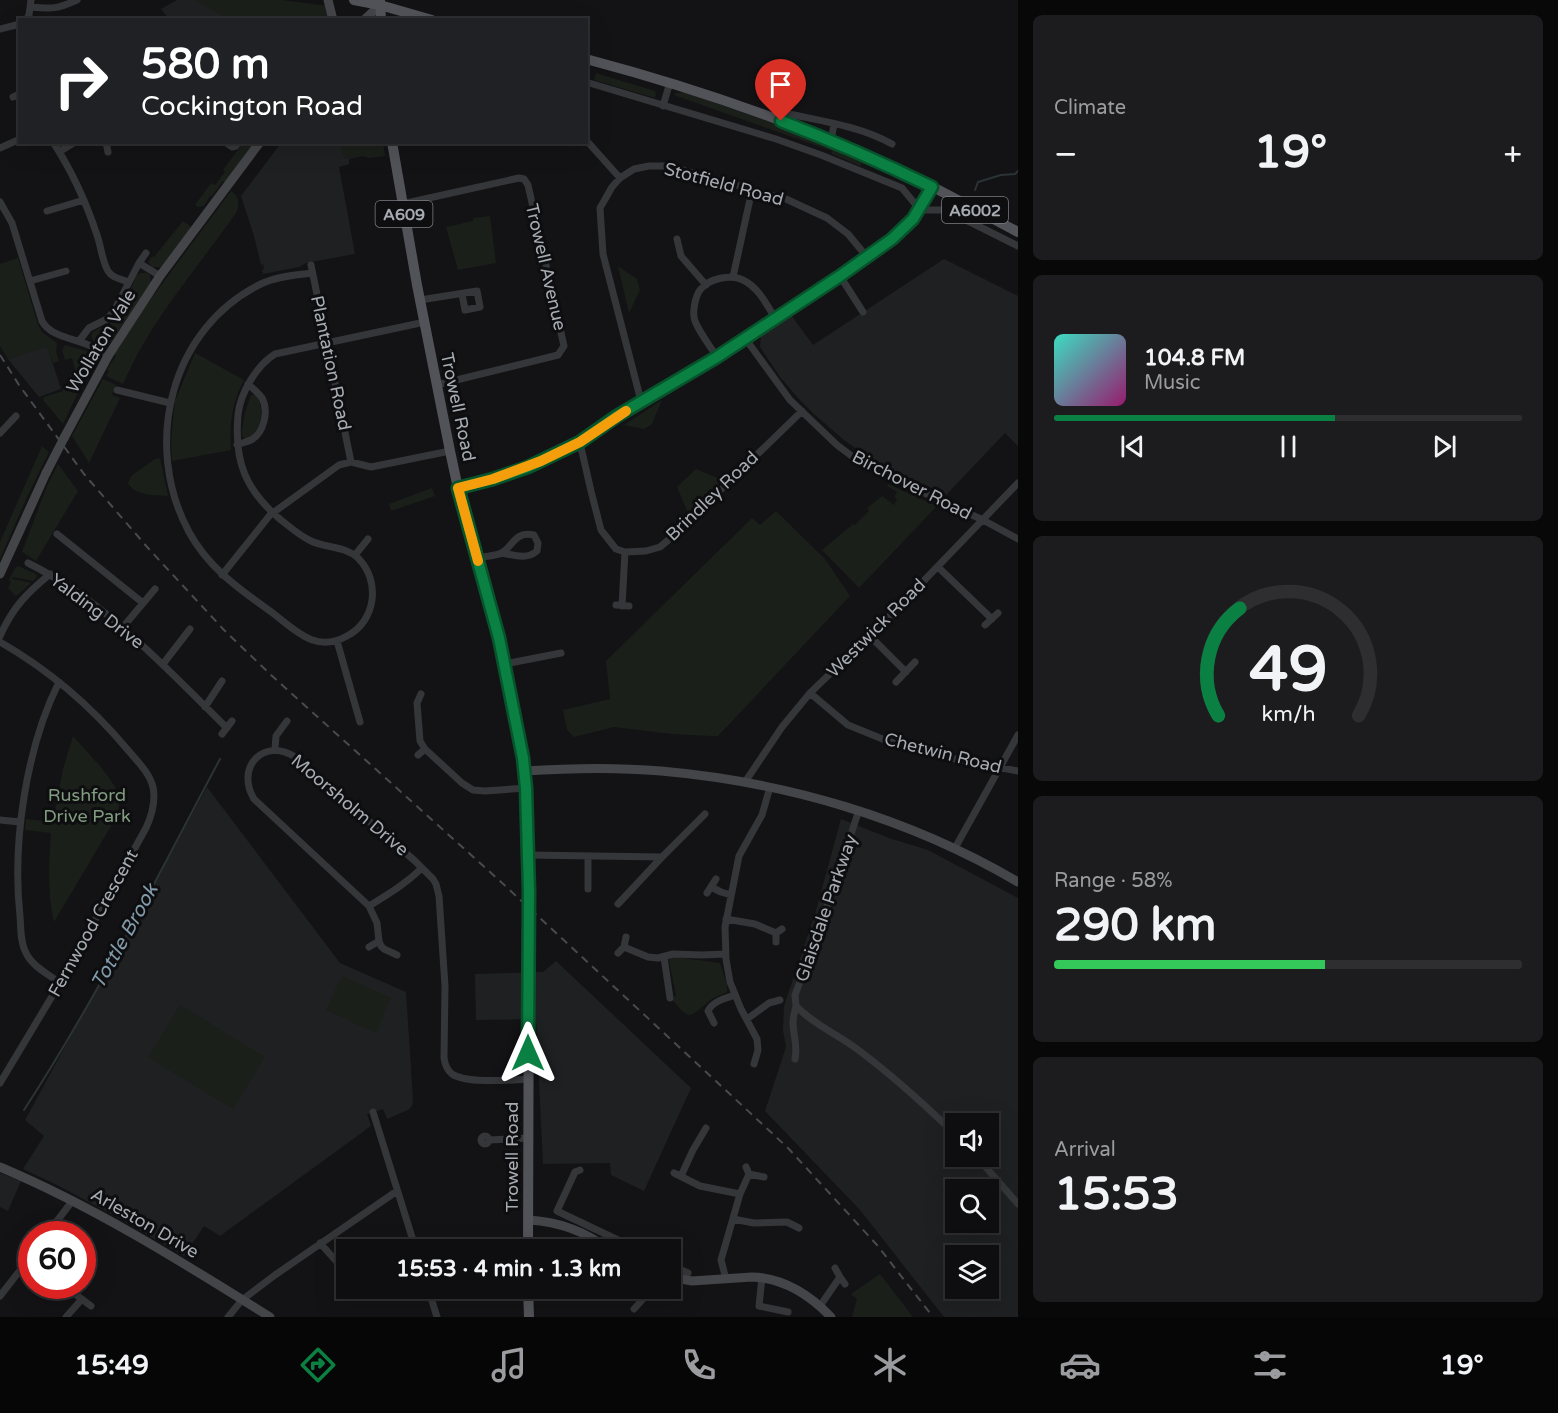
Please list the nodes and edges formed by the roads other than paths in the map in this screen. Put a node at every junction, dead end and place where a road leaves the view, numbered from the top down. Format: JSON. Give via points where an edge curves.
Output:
{"nodes":[{"id":1,"x":77,"y":0,"type":"edge"},
{"id":2,"x":328,"y":0,"type":"edge"},
{"id":3,"x":354,"y":0,"type":"edge"},
{"id":4,"x":380,"y":2,"type":"edge"},
{"id":5,"x":31,"y":3,"type":"edge"},
{"id":6,"x":27,"y":18,"type":"edge"},
{"id":7,"x":332,"y":18,"type":"edge"},
{"id":8,"x":366,"y":18,"type":"edge"},
{"id":9,"x":381,"y":18,"type":"edge"},
{"id":10,"x":426,"y":18,"type":"edge"},
{"id":11,"x":18,"y":24,"type":"edge"},
{"id":12,"x":0,"y":29,"type":"edge"},
{"id":13,"x":588,"y":60,"type":"edge"},
{"id":14,"x":670,"y":82,"type":"junction"},
{"id":15,"x":588,"y":83,"type":"edge"},
{"id":16,"x":663,"y":106,"type":"junction"},
{"id":17,"x":786,"y":113,"type":"dead end"},
{"id":18,"x":834,"y":124,"type":"junction"},
{"id":19,"x":18,"y":140,"type":"edge"},
{"id":20,"x":831,"y":141,"type":"junction"},
{"id":21,"x":588,"y":142,"type":"edge"},
{"id":22,"x":54,"y":144,"type":"edge"},
{"id":23,"x":72,"y":144,"type":"edge"},
{"id":24,"x":106,"y":144,"type":"edge"},
{"id":25,"x":259,"y":144,"type":"edge"},
{"id":26,"x":392,"y":144,"type":"edge"},
{"id":27,"x":892,"y":144,"type":"dead end"},
{"id":28,"x":0,"y":148,"type":"edge"},
{"id":29,"x":59,"y":152,"type":"junction"},
{"id":30,"x":108,"y":152,"type":"dead end"},
{"id":31,"x":620,"y":178,"type":"junction"},
{"id":32,"x":932,"y":187,"type":"junction"},
{"id":33,"x":752,"y":190,"type":"junction"},
{"id":34,"x":84,"y":200,"type":"junction"},
{"id":35,"x":402,"y":204,"type":"junction"},
{"id":36,"x":1,"y":207,"type":"edge"},
{"id":37,"x":920,"y":208,"type":"junction"},
{"id":38,"x":47,"y":211,"type":"dead end"},
{"id":39,"x":1018,"y":232,"type":"edge"},
{"id":40,"x":677,"y":239,"type":"dead end"},
{"id":41,"x":1018,"y":246,"type":"edge"},
{"id":42,"x":146,"y":253,"type":"dead end"},
{"id":43,"x":867,"y":257,"type":"junction"},
{"id":44,"x":139,"y":263,"type":"junction"},
{"id":45,"x":160,"y":276,"type":"junction"},
{"id":46,"x":840,"y":276,"type":"junction"},
{"id":47,"x":733,"y":277,"type":"junction"},
{"id":48,"x":30,"y":281,"type":"junction"},
{"id":49,"x":61,"y":282,"type":"dead end"},
{"id":50,"x":128,"y":282,"type":"junction"},
{"id":51,"x":706,"y":285,"type":"junction"},
{"id":52,"x":462,"y":294,"type":"dead end"},
{"id":53,"x":420,"y":300,"type":"junction"},
{"id":54,"x":863,"y":312,"type":"dead end"},
{"id":55,"x":776,"y":318,"type":"junction"},
{"id":56,"x":424,"y":322,"type":"junction"},
{"id":57,"x":746,"y":337,"type":"junction"},
{"id":58,"x":79,"y":341,"type":"junction"},
{"id":59,"x":326,"y":343,"type":"junction"},
{"id":60,"x":108,"y":356,"type":"junction"},
{"id":61,"x":717,"y":357,"type":"junction"},
{"id":62,"x":248,"y":384,"type":"junction"},
{"id":63,"x":436,"y":385,"type":"junction"},
{"id":64,"x":117,"y":390,"type":"dead end"},
{"id":65,"x":641,"y":401,"type":"junction"},
{"id":66,"x":170,"y":403,"type":"junction"},
{"id":67,"x":802,"y":411,"type":"junction"},
{"id":68,"x":16,"y":416,"type":"dead end"},
{"id":69,"x":0,"y":433,"type":"edge"},
{"id":70,"x":580,"y":442,"type":"junction"},
{"id":71,"x":237,"y":445,"type":"junction"},
{"id":72,"x":450,"y":451,"type":"junction"},
{"id":73,"x":351,"y":462,"type":"junction"},
{"id":74,"x":1018,"y":483,"type":"edge"},
{"id":75,"x":458,"y":488,"type":"junction"},
{"id":76,"x":272,"y":513,"type":"junction"},
{"id":77,"x":983,"y":520,"type":"junction"},
{"id":78,"x":57,"y":534,"type":"dead end"},
{"id":79,"x":368,"y":539,"type":"dead end"},
{"id":80,"x":1018,"y":539,"type":"edge"},
{"id":81,"x":625,"y":552,"type":"junction"},
{"id":82,"x":501,"y":553,"type":"junction"},
{"id":83,"x":354,"y":555,"type":"junction"},
{"id":84,"x":478,"y":558,"type":"junction"},
{"id":85,"x":28,"y":563,"type":"dead end"},
{"id":86,"x":938,"y":567,"type":"junction"},
{"id":87,"x":0,"y":574,"type":"edge"},
{"id":88,"x":50,"y":574,"type":"junction"},
{"id":89,"x":222,"y":575,"type":"junction"},
{"id":90,"x":155,"y":589,"type":"dead end"},
{"id":91,"x":143,"y":603,"type":"junction"},
{"id":92,"x":623,"y":606,"type":"dead end"},
{"id":93,"x":998,"y":612,"type":"dead end"},
{"id":94,"x":992,"y":619,"type":"junction"},
{"id":95,"x":985,"y":625,"type":"dead end"},
{"id":96,"x":123,"y":627,"type":"junction"},
{"id":97,"x":190,"y":629,"type":"dead end"},
{"id":98,"x":0,"y":636,"type":"edge"},
{"id":99,"x":870,"y":636,"type":"junction"},
{"id":100,"x":337,"y":641,"type":"junction"},
{"id":101,"x":0,"y":642,"type":"edge"},
{"id":102,"x":561,"y":653,"type":"dead end"},
{"id":103,"x":915,"y":662,"type":"dead end"},
{"id":104,"x":163,"y":663,"type":"junction"},
{"id":105,"x":505,"y":664,"type":"junction"},
{"id":106,"x":906,"y":672,"type":"junction"},
{"id":107,"x":222,"y":681,"type":"dead end"},
{"id":108,"x":59,"y":682,"type":"junction"},
{"id":109,"x":897,"y":682,"type":"dead end"},
{"id":110,"x":810,"y":693,"type":"junction"},
{"id":111,"x":422,"y":694,"type":"dead end"},
{"id":112,"x":205,"y":706,"type":"junction"},
{"id":113,"x":232,"y":721,"type":"dead end"},
{"id":114,"x":287,"y":721,"type":"dead end"},
{"id":115,"x":360,"y":722,"type":"dead end"},
{"id":116,"x":1018,"y":735,"type":"edge"},
{"id":117,"x":275,"y":749,"type":"junction"},
{"id":118,"x":425,"y":749,"type":"junction"},
{"id":119,"x":418,"y":755,"type":"dead end"},
{"id":120,"x":1001,"y":767,"type":"junction"},
{"id":121,"x":524,"y":771,"type":"junction"},
{"id":122,"x":1018,"y":771,"type":"edge"},
{"id":123,"x":745,"y":782,"type":"junction"},
{"id":124,"x":770,"y":787,"type":"junction"},
{"id":125,"x":526,"y":788,"type":"junction"},
{"id":126,"x":859,"y":810,"type":"junction"},
{"id":127,"x":705,"y":814,"type":"dead end"},
{"id":128,"x":0,"y":820,"type":"edge"},
{"id":129,"x":20,"y":822,"type":"junction"},
{"id":130,"x":955,"y":848,"type":"junction"},
{"id":131,"x":528,"y":855,"type":"junction"},
{"id":132,"x":588,"y":856,"type":"junction"},
{"id":133,"x":662,"y":857,"type":"junction"},
{"id":134,"x":422,"y":868,"type":"junction"},
{"id":135,"x":716,"y":879,"type":"dead end"},
{"id":136,"x":1018,"y":882,"type":"edge"},
{"id":137,"x":588,"y":889,"type":"dead end"},
{"id":138,"x":731,"y":895,"type":"junction"},
{"id":139,"x":618,"y":904,"type":"dead end"},
{"id":140,"x":369,"y":906,"type":"junction"},
{"id":141,"x":726,"y":919,"type":"junction"},
{"id":142,"x":626,"y":937,"type":"dead end"},
{"id":143,"x":380,"y":941,"type":"junction"},
{"id":144,"x":776,"y":942,"type":"dead end"},
{"id":145,"x":369,"y":947,"type":"dead end"},
{"id":146,"x":725,"y":954,"type":"junction"},
{"id":147,"x":397,"y":955,"type":"dead end"},
{"id":148,"x":664,"y":957,"type":"junction"},
{"id":149,"x":60,"y":982,"type":"junction"},
{"id":150,"x":735,"y":995,"type":"junction"},
{"id":151,"x":670,"y":998,"type":"dead end"},
{"id":152,"x":780,"y":1000,"type":"dead end"},
{"id":153,"x":796,"y":1006,"type":"junction"},
{"id":154,"x":708,"y":1011,"type":"junction"},
{"id":155,"x":700,"y":1016,"type":"dead end"},
{"id":156,"x":747,"y":1019,"type":"junction"},
{"id":157,"x":714,"y":1023,"type":"dead end"},
{"id":158,"x":795,"y":1059,"type":"dead end"},
{"id":159,"x":754,"y":1064,"type":"dead end"},
{"id":160,"x":528,"y":1079,"type":"junction"},
{"id":161,"x":0,"y":1083,"type":"edge"},
{"id":162,"x":373,"y":1112,"type":"dead end"},
{"id":163,"x":945,"y":1124,"type":"edge"},
{"id":164,"x":706,"y":1128,"type":"dead end"},
{"id":165,"x":529,"y":1138,"type":"junction"},
{"id":166,"x":489,"y":1140,"type":"dead end"},
{"id":167,"x":0,"y":1167,"type":"edge"},
{"id":168,"x":986,"y":1167,"type":"edge"},
{"id":169,"x":577,"y":1169,"type":"dead end"},
{"id":170,"x":764,"y":1177,"type":"dead end"},
{"id":171,"x":397,"y":1191,"type":"junction"},
{"id":172,"x":740,"y":1194,"type":"junction"},
{"id":173,"x":73,"y":1200,"type":"junction"},
{"id":174,"x":1018,"y":1204,"type":"edge"},
{"id":175,"x":574,"y":1218,"type":"junction"},
{"id":176,"x":733,"y":1219,"type":"junction"},
{"id":177,"x":529,"y":1220,"type":"junction"},
{"id":178,"x":57,"y":1221,"type":"edge"},
{"id":179,"x":570,"y":1228,"type":"junction"},
{"id":180,"x":799,"y":1228,"type":"dead end"},
{"id":181,"x":412,"y":1239,"type":"edge"},
{"id":182,"x":528,"y":1239,"type":"edge"},
{"id":183,"x":594,"y":1239,"type":"edge"},
{"id":184,"x":617,"y":1239,"type":"edge"},
{"id":185,"x":320,"y":1243,"type":"junction"},
{"id":186,"x":336,"y":1261,"type":"edge"},
{"id":187,"x":835,"y":1268,"type":"dead end"},
{"id":188,"x":681,"y":1270,"type":"edge"},
{"id":189,"x":18,"y":1273,"type":"edge"},
{"id":190,"x":688,"y":1273,"type":"dead end"},
{"id":191,"x":762,"y":1277,"type":"junction"},
{"id":192,"x":840,"y":1277,"type":"junction"},
{"id":193,"x":681,"y":1279,"type":"edge"},
{"id":194,"x":726,"y":1279,"type":"junction"},
{"id":195,"x":845,"y":1284,"type":"dead end"},
{"id":196,"x":0,"y":1296,"type":"edge"},
{"id":197,"x":81,"y":1299,"type":"joint"},
{"id":198,"x":431,"y":1299,"type":"edge"},
{"id":199,"x":528,"y":1299,"type":"edge"},
{"id":200,"x":644,"y":1299,"type":"edge"},
{"id":201,"x":242,"y":1300,"type":"junction"},
{"id":202,"x":91,"y":1306,"type":"dead end"},
{"id":203,"x":820,"y":1306,"type":"junction"},
{"id":204,"x":634,"y":1310,"type":"dead end"},
{"id":205,"x":788,"y":1312,"type":"dead end"},
{"id":206,"x":66,"y":1317,"type":"edge"},
{"id":207,"x":228,"y":1317,"type":"edge"},
{"id":208,"x":270,"y":1317,"type":"edge"},
{"id":209,"x":437,"y":1317,"type":"edge"},
{"id":210,"x":529,"y":1317,"type":"edge"},
{"id":211,"x":831,"y":1317,"type":"edge"}],
"edges":[{"from":1,"to":5,"type":"street","via":[[51,9]]},
{"from":2,"to":7,"type":"street"},
{"from":3,"to":4,"type":"main road"},
{"from":4,"to":8,"type":"street"},
{"from":4,"to":9,"type":"main road"},
{"from":4,"to":10,"type":"main road"},
{"from":5,"to":6,"type":"street"},
{"from":11,"to":12,"type":"street"},
{"from":13,"to":14,"type":"main road","number":"A6002"},
{"from":14,"to":16,"type":"street"},
{"from":14,"to":20,"type":"main road","number":"A6002"},
{"from":15,"to":16,"type":"street"},
{"from":16,"to":37,"type":"street","via":[[821,155],[902,188]]},
{"from":17,"to":18,"type":"street"},
{"from":18,"to":20,"type":"street"},
{"from":18,"to":27,"type":"street"},
{"from":19,"to":28,"type":"street"},
{"from":20,"to":32,"type":"main road","number":"A6002"},
{"from":21,"to":31,"type":"street"},
{"from":22,"to":29,"type":"street"},
{"from":23,"to":29,"type":"street"},
{"from":24,"to":30,"type":"street"},
{"from":25,"to":45,"type":"street","name":"Wollaton Vale"},
{"from":26,"to":35,"type":"main road","name":"Trowell Road","number":"A609"},
{"from":29,"to":34,"type":"street"},
{"from":31,"to":33,"type":"street","name":"Stotfield Road","via":[[649,166],[668,166]]},
{"from":31,"to":65,"type":"street","via":[[600,208],[603,254]]},
{"from":32,"to":37,"type":"street"},
{"from":32,"to":39,"type":"main road","number":"A6002"},
{"from":33,"to":43,"type":"street","name":"Stotfield Road","via":[[786,199],[827,219],[848,234]]},
{"from":33,"to":47,"type":"street"},
{"from":34,"to":38,"type":"street","via":[[57,212]]},
{"from":34,"to":50,"type":"street","via":[[107,270]]},
{"from":35,"to":53,"type":"main road","name":"Trowell Road","number":"A609"},
{"from":35,"to":63,"type":"street","name":"Trowell Avenue","via":[[524,179],[564,346],[558,355]]},
{"from":36,"to":48,"type":"street","via":[[12,223]]},
{"from":37,"to":41,"type":"street","via":[[945,210]]},
{"from":37,"to":43,"type":"street","via":[[903,230]]},
{"from":40,"to":51,"type":"street","via":[[681,256]]},
{"from":42,"to":44,"type":"street"},
{"from":43,"to":46,"type":"street"},
{"from":44,"to":45,"type":"street"},
{"from":44,"to":50,"type":"street"},
{"from":45,"to":60,"type":"street","name":"Wollaton Vale"},
{"from":46,"to":54,"type":"street"},
{"from":46,"to":55,"type":"street"},
{"from":47,"to":51,"type":"street"},
{"from":47,"to":55,"type":"street","via":[[744,280],[758,292]]},
{"from":48,"to":49,"type":"street","via":[[62,272]]},
{"from":48,"to":58,"type":"street","via":[[45,327]]},
{"from":50,"to":58,"type":"street","via":[[114,311],[91,326]]},
{"from":51,"to":61,"type":"street","via":[[696,300],[695,320]]},
{"from":52,"to":53,"type":"street"},
{"from":53,"to":56,"type":"main road","name":"Trowell Road","number":"A609"},
{"from":55,"to":57,"type":"street"},
{"from":56,"to":59,"type":"street"},
{"from":56,"to":63,"type":"main road","name":"Trowell Road","number":"A609"},
{"from":57,"to":61,"type":"street"},
{"from":57,"to":67,"type":"street","name":"Birchover Road"},
{"from":58,"to":60,"type":"street"},
{"from":59,"to":62,"type":"street","via":[[275,354]]},
{"from":59,"to":66,"type":"street","name":"Plantation Road","via":[[312,269],[263,283],[233,301],[196,341]]},
{"from":59,"to":73,"type":"street","name":"Plantation Road"},
{"from":60,"to":87,"type":"street","name":"Wollaton Vale","bridge":true,"via":[[46,473]]},
{"from":61,"to":65,"type":"street"},
{"from":62,"to":71,"type":"street","via":[[238,411]]},
{"from":62,"to":71,"type":"street","via":[[262,398],[265,415],[257,435]]},
{"from":63,"to":72,"type":"main road","name":"Trowell Road","number":"A609"},
{"from":64,"to":66,"type":"street"},
{"from":65,"to":70,"type":"street"},
{"from":66,"to":89,"type":"street","via":[[167,455],[175,497],[190,533]]},
{"from":67,"to":77,"type":"street","name":"Birchover Road","via":[[853,457]]},
{"from":67,"to":81,"type":"street","name":"Brindley Road","via":[[660,547]]},
{"from":68,"to":69,"type":"street"},
{"from":70,"to":75,"type":"street","via":[[528,467]]},
{"from":70,"to":81,"type":"street","via":[[601,530],[616,549]]},
{"from":71,"to":76,"type":"street","via":[[248,481]]},
{"from":72,"to":73,"type":"street","via":[[371,467]]},
{"from":72,"to":75,"type":"main road","name":"Trowell Road","number":"A609"},
{"from":73,"to":76,"type":"street","via":[[332,469]]},
{"from":74,"to":77,"type":"street","name":"Westwick Road"},
{"from":75,"to":84,"type":"main road","name":"Trowell Road","number":"A609"},
{"from":76,"to":83,"type":"street","via":[[310,540]]},
{"from":76,"to":89,"type":"street"},
{"from":77,"to":80,"type":"street","name":"Birchover Road"},
{"from":77,"to":86,"type":"street","name":"Westwick Road"},
{"from":78,"to":91,"type":"street"},
{"from":79,"to":83,"type":"street"},
{"from":81,"to":92,"type":"street"},
{"from":82,"to":82,"type":"street","via":[[526,534],[534,535],[538,543],[531,556]]},
{"from":82,"to":84,"type":"street"},
{"from":83,"to":100,"type":"street","via":[[368,570],[373,599],[359,628]]},
{"from":84,"to":105,"type":"main road","name":"Trowell Road","number":"A609"},
{"from":85,"to":88,"type":"street","name":"Yalding Drive"},
{"from":86,"to":94,"type":"street"},
{"from":86,"to":99,"type":"street","name":"Westwick Road"},
{"from":88,"to":96,"type":"street","name":"Yalding Drive"},
{"from":88,"to":98,"type":"street","via":[[14,609]]},
{"from":89,"to":100,"type":"street","via":[[305,637],[325,643]]},
{"from":90,"to":91,"type":"street"},
{"from":91,"to":96,"type":"street"},
{"from":93,"to":94,"type":"street"},
{"from":94,"to":95,"type":"street"},
{"from":96,"to":104,"type":"street","name":"Yalding Drive"},
{"from":97,"to":104,"type":"street"},
{"from":99,"to":106,"type":"street"},
{"from":99,"to":110,"type":"street","name":"Westwick Road"},
{"from":100,"to":115,"type":"street"},
{"from":101,"to":108,"type":"street","name":"Fernwood Crescent"},
{"from":102,"to":105,"type":"street"},
{"from":103,"to":106,"type":"street"},
{"from":104,"to":112,"type":"street","name":"Yalding Drive"},
{"from":105,"to":121,"type":"main road","name":"Trowell Road","number":"A609"},
{"from":106,"to":109,"type":"street"},
{"from":107,"to":112,"type":"street"},
{"from":108,"to":129,"type":"street","via":[[34,750]]},
{"from":108,"to":149,"type":"street","name":"Fernwood Crescent","via":[[94,712],[145,770],[154,798],[146,828]]},
{"from":110,"to":120,"type":"street","name":"Chetwin Road","via":[[848,725],[885,740]]},
{"from":110,"to":123,"type":"street","name":"Westwick Road"},
{"from":111,"to":118,"type":"street","via":[[417,703],[421,711],[419,735]]},
{"from":112,"to":113,"type":"street","name":"Yalding Drive","via":[[224,731]]},
{"from":114,"to":117,"type":"street","name":"Moorsholm Drive","via":[[276,736]]},
{"from":116,"to":120,"type":"street"},
{"from":117,"to":134,"type":"street","name":"Moorsholm Drive","via":[[295,757]]},
{"from":117,"to":140,"type":"street","name":"Moorsholm Drive","via":[[257,758],[247,774],[254,799]]},
{"from":118,"to":119,"type":"street"},
{"from":118,"to":125,"type":"street","via":[[473,790]]},
{"from":120,"to":122,"type":"street","name":"Chetwin Road"},
{"from":120,"to":130,"type":"street"},
{"from":121,"to":123,"type":"street","via":[[660,771]]},
{"from":121,"to":125,"type":"main road","name":"Trowell Road","number":"A609"},
{"from":123,"to":124,"type":"street"},
{"from":124,"to":126,"type":"street"},
{"from":124,"to":138,"type":"street","via":[[762,815],[739,856]]},
{"from":125,"to":131,"type":"main road","name":"Trowell Road","number":"A609"},
{"from":126,"to":130,"type":"street"},
{"from":126,"to":153,"type":"street","name":"Glaisdale Parkway","via":[[795,995]]},
{"from":127,"to":133,"type":"street"},
{"from":128,"to":129,"type":"street"},
{"from":129,"to":149,"type":"street","via":[[18,889],[24,948],[33,963]]},
{"from":130,"to":136,"type":"street"},
{"from":131,"to":132,"type":"street"},
{"from":131,"to":160,"type":"main road","name":"Trowell Road","number":"A609","bridge":true},
{"from":132,"to":133,"type":"street"},
{"from":132,"to":137,"type":"street"},
{"from":133,"to":139,"type":"street"},
{"from":134,"to":140,"type":"street","name":"Moorsholm Drive"},
{"from":134,"to":160,"type":"street","name":"Moorsholm Drive","via":[[433,879],[439,896],[445,1066],[451,1074],[466,1080]]},
{"from":135,"to":138,"type":"street","via":[[709,890]]},
{"from":138,"to":141,"type":"street"},
{"from":140,"to":143,"type":"street","name":"Moorsholm Drive"},
{"from":141,"to":144,"type":"street","via":[[779,931]]},
{"from":141,"to":146,"type":"street"},
{"from":142,"to":148,"type":"street","via":[[621,950]]},
{"from":143,"to":145,"type":"street"},
{"from":143,"to":147,"type":"street","via":[[384,949]]},
{"from":146,"to":148,"type":"street"},
{"from":146,"to":150,"type":"street"},
{"from":148,"to":151,"type":"street","via":[[664,981]]},
{"from":149,"to":161,"type":"street","name":"Fernwood Crescent"},
{"from":150,"to":154,"type":"street","via":[[714,1003]]},
{"from":150,"to":156,"type":"street"},
{"from":152,"to":156,"type":"street","via":[[767,1000]]},
{"from":153,"to":158,"type":"street","name":"Glaisdale Parkway"},
{"from":153,"to":163,"type":"street","name":"Glaisdale Parkway","via":[[904,1086]]},
{"from":154,"to":155,"type":"street"},
{"from":154,"to":157,"type":"street"},
{"from":156,"to":159,"type":"street","via":[[757,1039]]},
{"from":160,"to":165,"type":"main road","name":"Trowell Road","number":"A609"},
{"from":162,"to":171,"type":"street"},
{"from":164,"to":172,"type":"street","via":[[677,1174],[700,1186]]},
{"from":165,"to":166,"type":"street"},
{"from":165,"to":177,"type":"main road","name":"Trowell Road","number":"A609"},
{"from":167,"to":173,"type":"street","name":"Arleston Drive"},
{"from":168,"to":174,"type":"street"},
{"from":169,"to":175,"type":"street","via":[[557,1211]]},
{"from":170,"to":172,"type":"street","via":[[747,1171]]},
{"from":171,"to":181,"type":"street"},
{"from":171,"to":185,"type":"street"},
{"from":172,"to":176,"type":"street"},
{"from":173,"to":178,"type":"street"},
{"from":173,"to":201,"type":"street","name":"Arleston Drive"},
{"from":175,"to":179,"type":"street"},
{"from":175,"to":184,"type":"street"},
{"from":176,"to":180,"type":"street","via":[[787,1222]]},
{"from":176,"to":194,"type":"street","via":[[721,1260]]},
{"from":177,"to":179,"type":"street"},
{"from":177,"to":182,"type":"main road","name":"Trowell Road","number":"A609"},
{"from":179,"to":183,"type":"street"},
{"from":185,"to":186,"type":"street"},
{"from":185,"to":201,"type":"street"},
{"from":187,"to":192,"type":"street"},
{"from":188,"to":190,"type":"street"},
{"from":189,"to":196,"type":"street"},
{"from":191,"to":194,"type":"street"},
{"from":191,"to":203,"type":"street","via":[[801,1291]]},
{"from":191,"to":205,"type":"street","via":[[759,1306]]},
{"from":192,"to":195,"type":"street"},
{"from":192,"to":203,"type":"street"},
{"from":193,"to":194,"type":"street"},
{"from":197,"to":202,"type":"street"},
{"from":197,"to":206,"type":"street"},
{"from":198,"to":209,"type":"street"},
{"from":199,"to":210,"type":"main road"},
{"from":200,"to":204,"type":"street"},
{"from":201,"to":207,"type":"street"},
{"from":201,"to":208,"type":"street","name":"Arleston Drive"},
{"from":203,"to":211,"type":"street"}]}
